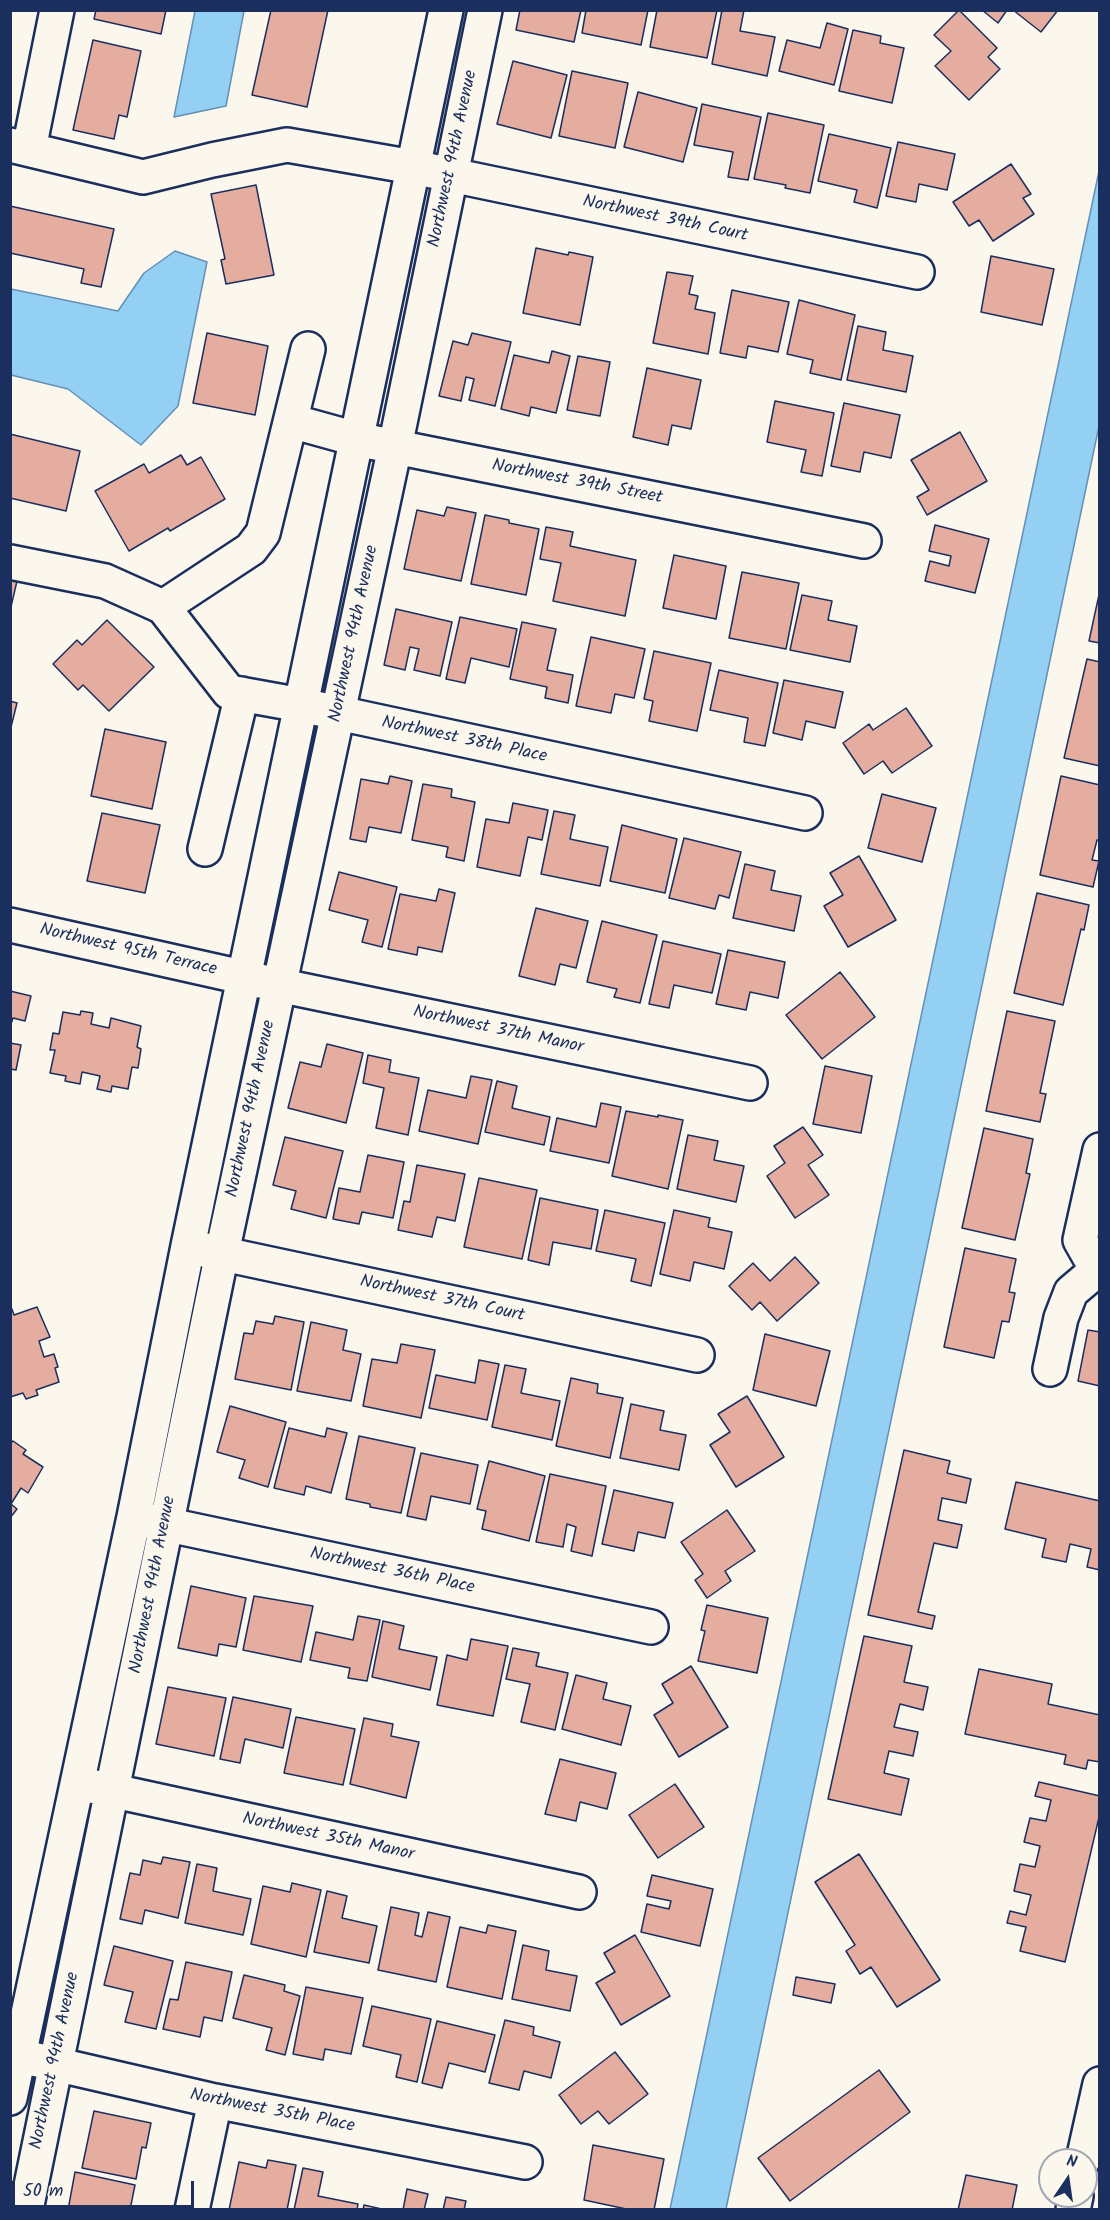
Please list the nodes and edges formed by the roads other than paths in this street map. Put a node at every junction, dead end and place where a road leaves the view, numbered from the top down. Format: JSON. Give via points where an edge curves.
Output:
{"nodes":[{"id":1,"x":57,"y":10,"type":"edge"},
{"id":2,"x":446,"y":10,"type":"edge"},
{"id":3,"x":485,"y":10,"type":"edge"},
{"id":4,"x":20,"y":147,"type":"edge"},
{"id":5,"x":412,"y":167,"type":"junction"},
{"id":6,"x":450,"y":175,"type":"junction"},
{"id":7,"x":917,"y":272,"type":"dead end"},
{"id":8,"x":308,"y":349,"type":"dead end"},
{"id":9,"x":291,"y":421,"type":"junction"},
{"id":10,"x":356,"y":439,"type":"junction"},
{"id":11,"x":395,"y":447,"type":"junction"},
{"id":12,"x":864,"y":541,"type":"dead end"},
{"id":13,"x":10,"y":562,"type":"edge"},
{"id":14,"x":163,"y":608,"type":"junction"},
{"id":15,"x":242,"y":694,"type":"junction"},
{"id":16,"x":301,"y":705,"type":"junction"},
{"id":17,"x":338,"y":714,"type":"junction"},
{"id":18,"x":805,"y":813,"type":"dead end"},
{"id":19,"x":205,"y":849,"type":"dead end"},
{"id":20,"x":10,"y":925,"type":"edge"},
{"id":21,"x":246,"y":977,"type":"junction"},
{"id":22,"x":278,"y":986,"type":"junction"},
{"id":23,"x":750,"y":1083,"type":"dead end"},
{"id":24,"x":1100,"y":1150,"type":"edge"},
{"id":25,"x":188,"y":1246,"type":"junction"},
{"id":26,"x":222,"y":1253,"type":"junction"},
{"id":27,"x":1098,"y":1271,"type":"edge"},
{"id":28,"x":697,"y":1355,"type":"dead end"},
{"id":29,"x":1050,"y":1369,"type":"dead end"},
{"id":30,"x":134,"y":1517,"type":"junction"},
{"id":31,"x":166,"y":1524,"type":"junction"},
{"id":32,"x":651,"y":1627,"type":"dead end"},
{"id":33,"x":77,"y":1782,"type":"junction"},
{"id":34,"x":112,"y":1792,"type":"junction"},
{"id":35,"x":579,"y":1892,"type":"dead end"},
{"id":36,"x":19,"y":2056,"type":"junction"},
{"id":37,"x":55,"y":2064,"type":"junction"},
{"id":38,"x":1100,"y":2084,"type":"edge"},
{"id":39,"x":10,"y":2098,"type":"edge"},
{"id":40,"x":215,"y":2102,"type":"junction"},
{"id":41,"x":1086,"y":2148,"type":"edge"},
{"id":42,"x":525,"y":2162,"type":"dead end"},
{"id":43,"x":26,"y":2210,"type":"edge"},
{"id":44,"x":192,"y":2210,"type":"edge"}],
"edges":[{"from":1,"to":4,"type":"street"},
{"from":2,"to":5,"type":"street","name":"Northwest 94th Avenue"},
{"from":3,"to":6,"type":"street","name":"Northwest 94th Avenue"},
{"from":4,"to":5,"type":"street","via":[[142,177],[287,145]]},
{"from":5,"to":6,"type":"street","name":"Northwest 39th Court"},
{"from":5,"to":10,"type":"street","name":"Northwest 94th Avenue"},
{"from":6,"to":7,"type":"street","name":"Northwest 39th Court"},
{"from":6,"to":11,"type":"street","name":"Northwest 94th Avenue"},
{"from":8,"to":9,"type":"street"},
{"from":9,"to":10,"type":"street","name":"Northwest 39th Street"},
{"from":9,"to":14,"type":"street","via":[[263,533],[251,549]]},
{"from":10,"to":11,"type":"street","name":"Northwest 39th Street"},
{"from":10,"to":16,"type":"street","name":"Northwest 94th Avenue"},
{"from":11,"to":12,"type":"street","name":"Northwest 39th Street"},
{"from":11,"to":17,"type":"street","name":"Northwest 94th Avenue"},
{"from":13,"to":14,"type":"street","name":"Northwest 38th Place","via":[[105,580]]},
{"from":14,"to":15,"type":"street","name":"Northwest 38th Place","via":[[229,692]]},
{"from":15,"to":16,"type":"street","name":"Northwest 38th Place"},
{"from":15,"to":19,"type":"street"},
{"from":16,"to":17,"type":"street","name":"Northwest 38th Place"},
{"from":16,"to":21,"type":"street","name":"Northwest 94th Avenue"},
{"from":17,"to":18,"type":"street","name":"Northwest 38th Place"},
{"from":17,"to":22,"type":"street","name":"Northwest 94th Avenue"},
{"from":20,"to":21,"type":"street","name":"Northwest 95th Terrace"},
{"from":21,"to":22,"type":"street","name":"Northwest 37th Manor"},
{"from":21,"to":25,"type":"street","name":"Northwest 94th Avenue"},
{"from":22,"to":23,"type":"street","name":"Northwest 37th Manor"},
{"from":22,"to":26,"type":"street","name":"Northwest 94th Avenue"},
{"from":24,"to":27,"type":"street","via":[[1080,1240]]},
{"from":25,"to":26,"type":"street","name":"Northwest 37th Court"},
{"from":25,"to":30,"type":"street","name":"Northwest 94th Avenue"},
{"from":26,"to":28,"type":"street","name":"Northwest 37th Court"},
{"from":26,"to":31,"type":"street","name":"Northwest 94th Avenue"},
{"from":27,"to":29,"type":"street","via":[[1071,1292]]},
{"from":30,"to":31,"type":"street","name":"Northwest 36th Place"},
{"from":30,"to":33,"type":"street","name":"Northwest 94th Avenue"},
{"from":31,"to":32,"type":"street","name":"Northwest 36th Place"},
{"from":31,"to":34,"type":"street","name":"Northwest 94th Avenue"},
{"from":33,"to":34,"type":"street","name":"Northwest 35th Manor"},
{"from":33,"to":36,"type":"street","name":"Northwest 94th Avenue"},
{"from":34,"to":35,"type":"street","name":"Northwest 35th Manor"},
{"from":34,"to":37,"type":"street","name":"Northwest 94th Avenue"},
{"from":36,"to":37,"type":"street","name":"Northwest 35th Place"},
{"from":36,"to":39,"type":"street","name":"Northwest 94th Avenue"},
{"from":37,"to":40,"type":"street","name":"Northwest 35th Place"},
{"from":37,"to":43,"type":"street","name":"Northwest 94th Avenue"},
{"from":38,"to":41,"type":"street"},
{"from":40,"to":42,"type":"street","name":"Northwest 35th Place"},
{"from":40,"to":44,"type":"street"}]}
